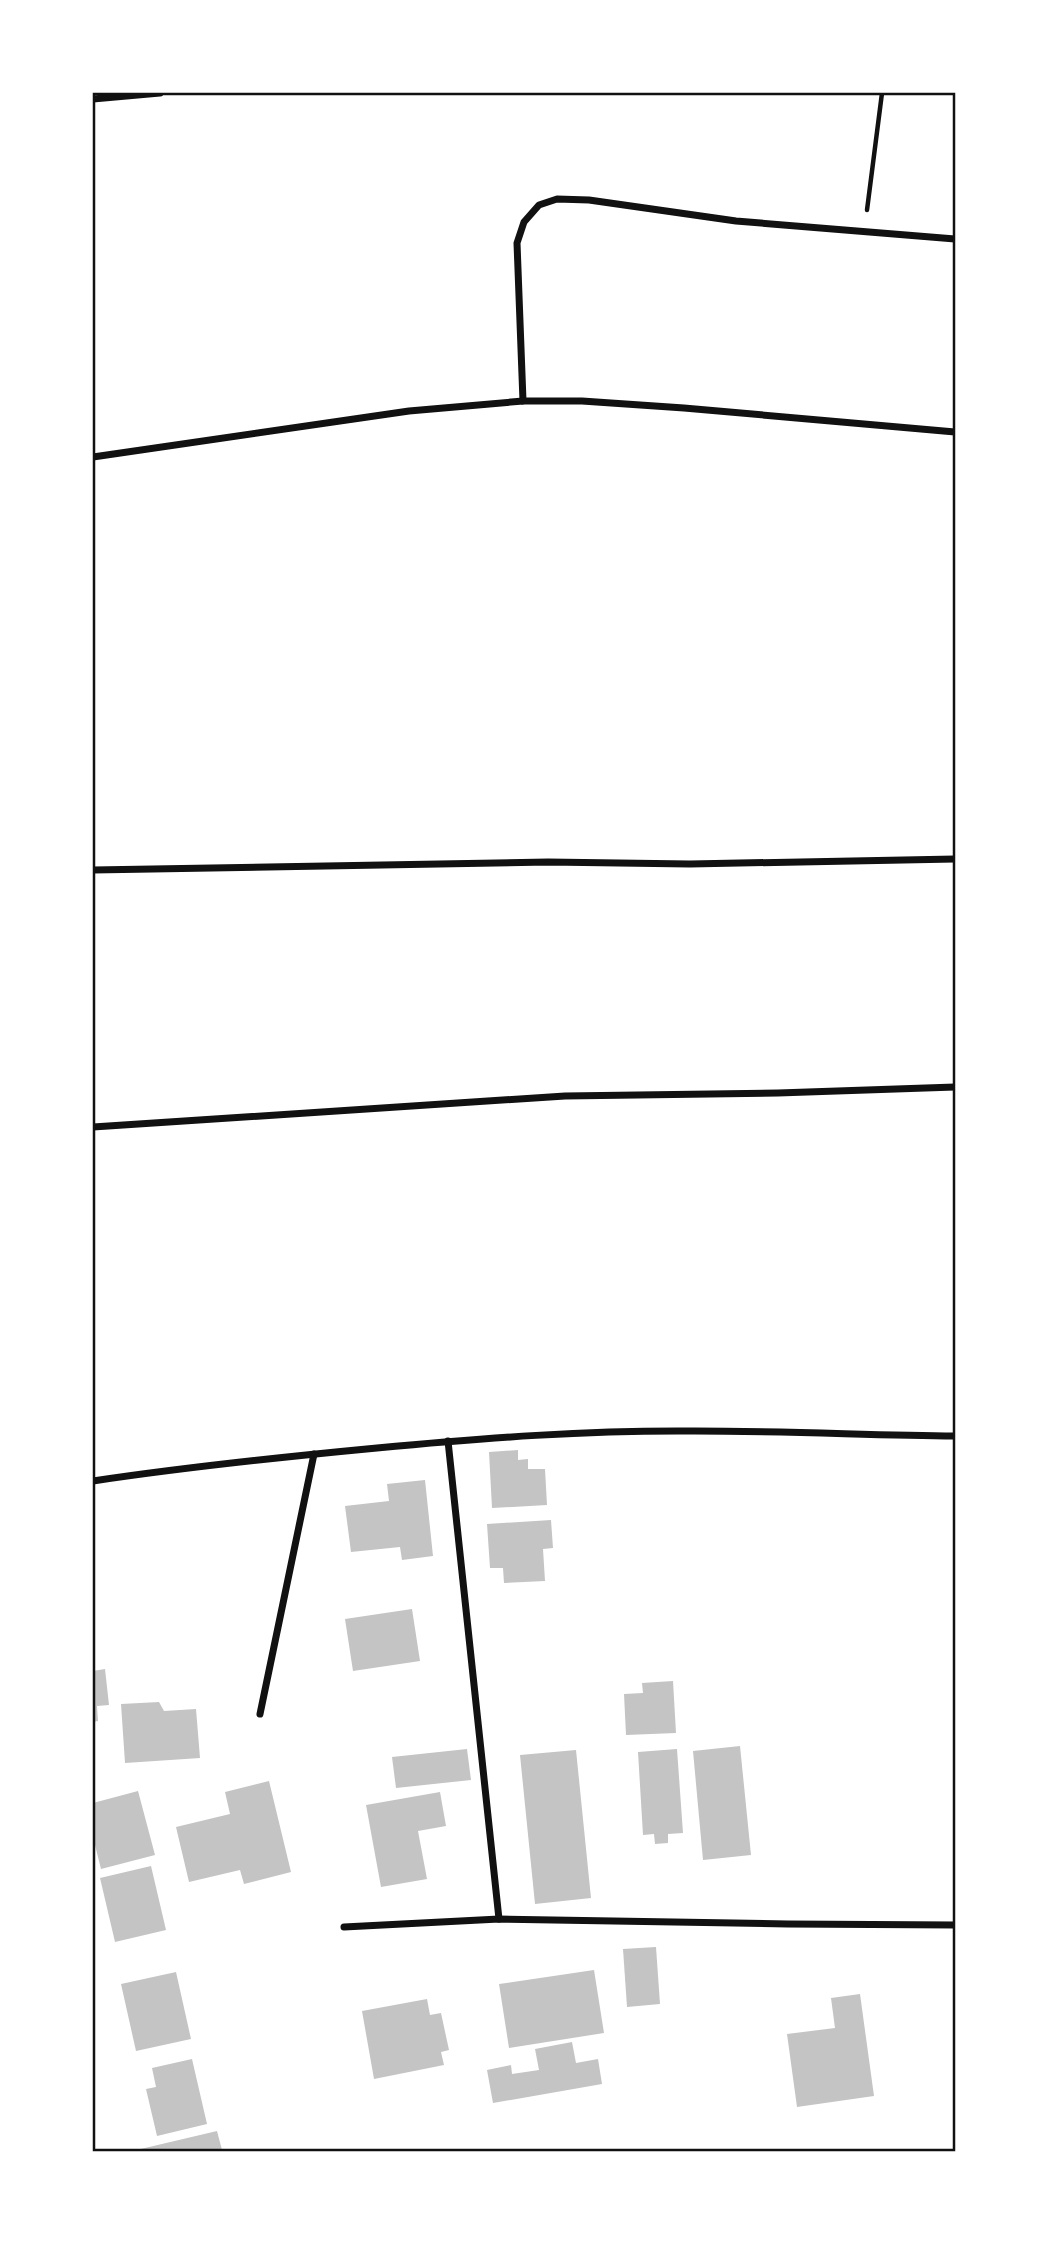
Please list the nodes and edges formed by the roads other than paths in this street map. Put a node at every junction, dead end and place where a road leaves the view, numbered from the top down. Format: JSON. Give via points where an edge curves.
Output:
{"nodes":[{"id":1,"x":160,"y":93,"type":"edge"},
{"id":2,"x":93,"y":99,"type":"edge"},
{"id":3,"x":955,"y":239,"type":"edge"},
{"id":4,"x":523,"y":401,"type":"junction"},
{"id":5,"x":955,"y":432,"type":"edge"},
{"id":6,"x":93,"y":457,"type":"edge"},
{"id":7,"x":955,"y":859,"type":"edge"},
{"id":8,"x":93,"y":870,"type":"edge"},
{"id":9,"x":955,"y":1087,"type":"edge"},
{"id":10,"x":93,"y":1127,"type":"edge"},
{"id":11,"x":955,"y":1436,"type":"edge"},
{"id":12,"x":448,"y":1441,"type":"junction"},
{"id":13,"x":314,"y":1454,"type":"junction"},
{"id":14,"x":93,"y":1481,"type":"edge"},
{"id":15,"x":260,"y":1714,"type":"dead end"},
{"id":16,"x":499,"y":1919,"type":"junction"},
{"id":17,"x":955,"y":1925,"type":"edge"},
{"id":18,"x":344,"y":1927,"type":"dead end"}],
"edges":[{"from":1,"to":2,"type":"street"},
{"from":3,"to":4,"type":"street","via":[[736,221],[589,200],[557,199],[539,205],[524,222],[517,243]]},
{"from":4,"to":5,"type":"street","via":[[684,408]]},
{"from":4,"to":6,"type":"street","via":[[409,411]]},
{"from":7,"to":8,"type":"street"},
{"from":9,"to":10,"type":"street","via":[[565,1096]]},
{"from":11,"to":12,"type":"street","via":[[694,1431]]},
{"from":12,"to":13,"type":"street"},
{"from":12,"to":16,"type":"street"},
{"from":13,"to":14,"type":"street"},
{"from":13,"to":15,"type":"street"},
{"from":16,"to":17,"type":"street"},
{"from":16,"to":18,"type":"street"}]}
